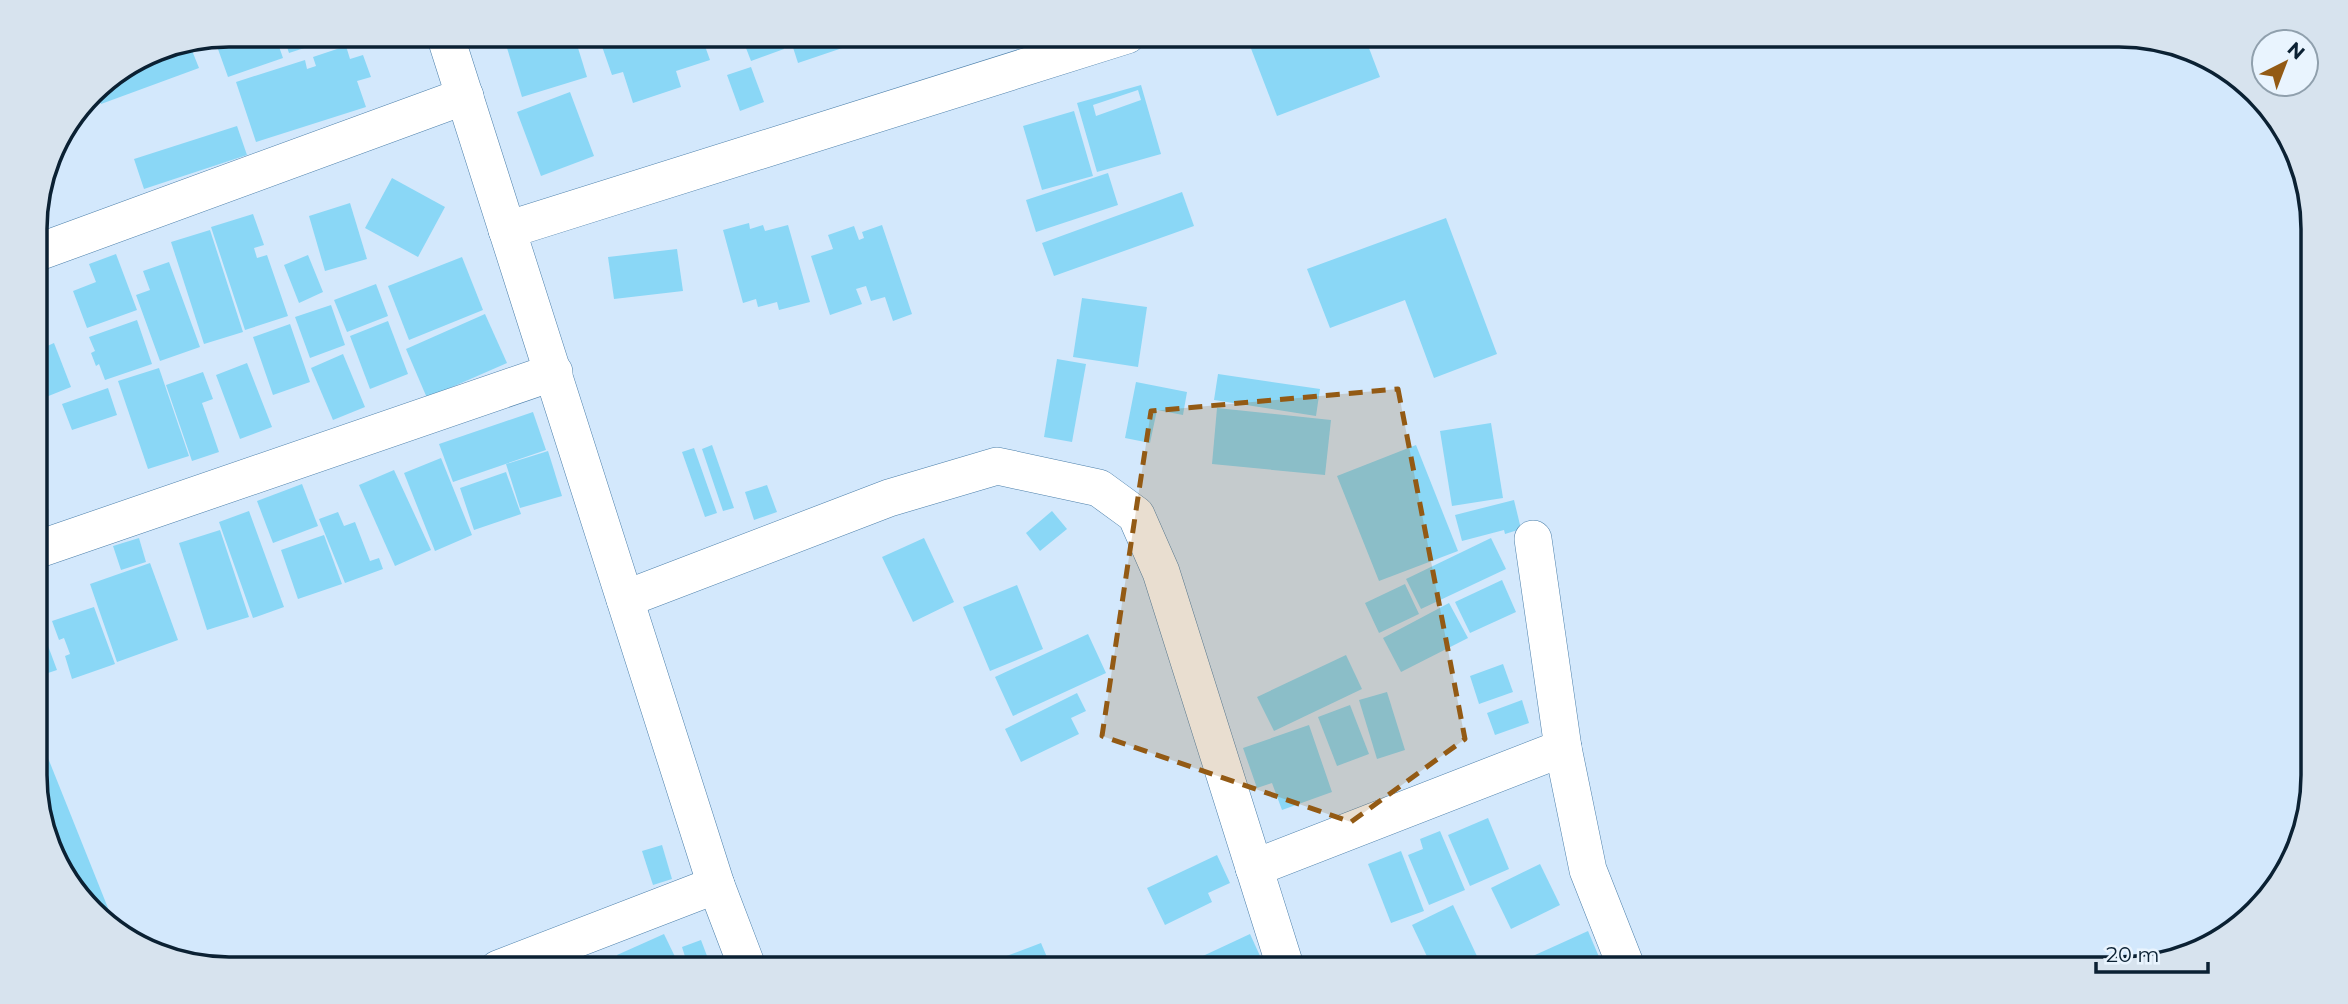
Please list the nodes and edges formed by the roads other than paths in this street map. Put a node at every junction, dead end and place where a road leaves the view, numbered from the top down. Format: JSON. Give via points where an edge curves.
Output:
{"nodes":[{"id":1,"x":449,"y":47,"type":"edge"},
{"id":2,"x":1089,"y":47,"type":"edge"},
{"id":3,"x":465,"y":96,"type":"junction"},
{"id":4,"x":507,"y":230,"type":"junction"},
{"id":5,"x":48,"y":249,"type":"edge"},
{"id":6,"x":554,"y":372,"type":"junction"},
{"id":7,"x":1533,"y":539,"type":"dead end"},
{"id":8,"x":47,"y":546,"type":"edge"},
{"id":9,"x":625,"y":599,"type":"junction"},
{"id":10,"x":1563,"y":748,"type":"junction"},
{"id":11,"x":1254,"y":868,"type":"junction"},
{"id":12,"x":716,"y":885,"type":"junction"},
{"id":13,"x":1282,"y":956,"type":"edge"},
{"id":14,"x":1621,"y":956,"type":"edge"},
{"id":15,"x":530,"y":957,"type":"edge"},
{"id":16,"x":743,"y":957,"type":"edge"}],
"edges":[{"from":1,"to":3,"type":"street"},
{"from":2,"to":4,"type":"street"},
{"from":3,"to":4,"type":"street"},
{"from":3,"to":5,"type":"street"},
{"from":4,"to":6,"type":"street"},
{"from":6,"to":8,"type":"street"},
{"from":6,"to":9,"type":"street"},
{"from":7,"to":10,"type":"street"},
{"from":9,"to":11,"type":"street","via":[[890,498],[997,466],[1100,488],[1136,515],[1161,572]]},
{"from":9,"to":12,"type":"street"},
{"from":10,"to":11,"type":"street"},
{"from":10,"to":14,"type":"street","via":[[1588,870]]},
{"from":11,"to":13,"type":"street"},
{"from":12,"to":15,"type":"street"},
{"from":12,"to":16,"type":"street"}]}
